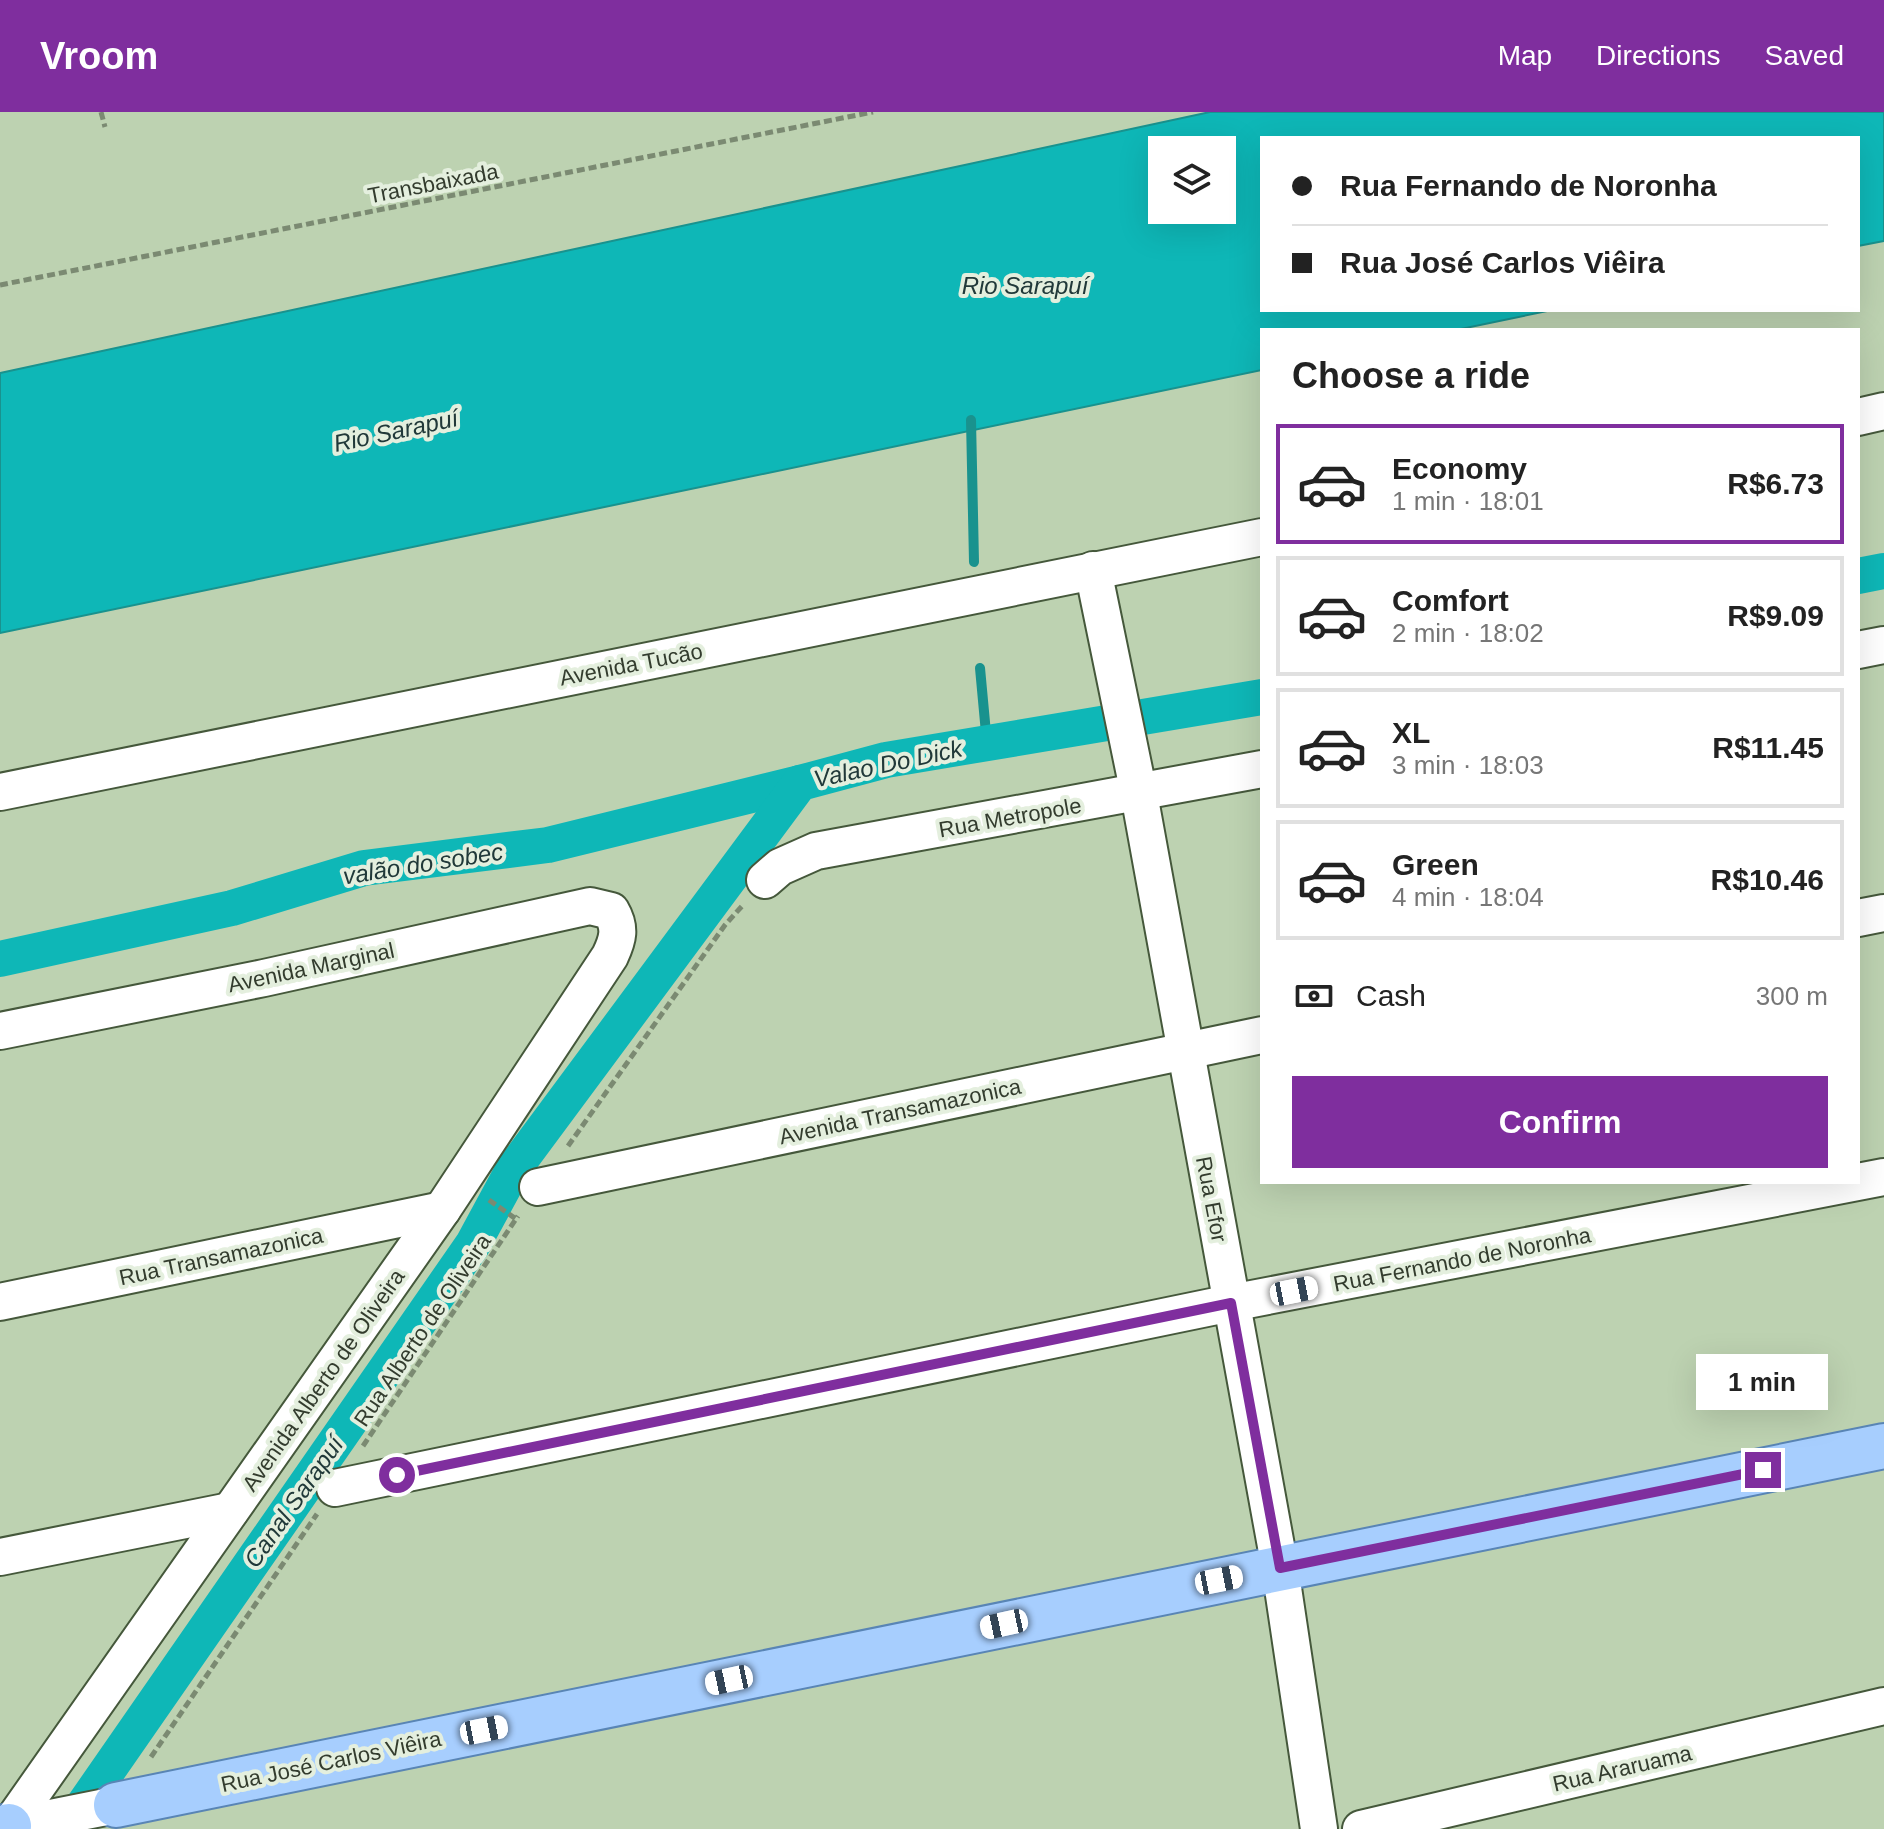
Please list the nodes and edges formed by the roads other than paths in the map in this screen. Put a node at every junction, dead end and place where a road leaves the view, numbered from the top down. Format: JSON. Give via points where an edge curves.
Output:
{"nodes":[{"id":1,"x":1884,"y":411,"type":"edge"},
{"id":2,"x":1860,"y":417,"type":"edge"},
{"id":3,"x":1260,"y":537,"type":"edge"},
{"id":4,"x":1093,"y":570,"type":"junction"},
{"id":5,"x":1884,"y":645,"type":"edge"},
{"id":6,"x":1860,"y":650,"type":"edge"},
{"id":7,"x":1260,"y":769,"type":"edge"},
{"id":8,"x":1137,"y":786,"type":"junction"},
{"id":9,"x":0,"y":792,"type":"edge"},
{"id":10,"x":765,"y":880,"type":"road end"},
{"id":11,"x":1884,"y":913,"type":"edge"},
{"id":12,"x":1860,"y":918,"type":"edge"},
{"id":13,"x":616,"y":921,"type":"joint"},
{"id":14,"x":0,"y":1031,"type":"edge"},
{"id":15,"x":1260,"y":1035,"type":"edge"},
{"id":16,"x":1184,"y":1050,"type":"junction"},
{"id":17,"x":1884,"y":1177,"type":"edge"},
{"id":18,"x":1860,"y":1182,"type":"edge"},
{"id":19,"x":1848,"y":1184,"type":"edge"},
{"id":20,"x":538,"y":1187,"type":"road end"},
{"id":21,"x":442,"y":1210,"type":"junction"},
{"id":22,"x":0,"y":1302,"type":"edge"},
{"id":23,"x":1231,"y":1303,"type":"junction"},
{"id":24,"x":1884,"y":1446,"type":"edge"},
{"id":25,"x":335,"y":1488,"type":"road end"},
{"id":26,"x":230,"y":1511,"type":"junction"},
{"id":27,"x":0,"y":1557,"type":"edge"},
{"id":28,"x":1280,"y":1568,"type":"junction"},
{"id":29,"x":1884,"y":1706,"type":"edge"},
{"id":30,"x":107,"y":1807,"type":"joint"},
{"id":31,"x":11,"y":1826,"type":"edge"},
{"id":32,"x":1319,"y":1829,"type":"edge"},
{"id":33,"x":1361,"y":1829,"type":"edge"}],
"edges":[{"from":1,"to":2,"type":"street"},
{"from":3,"to":4,"type":"street","name":"Avenida Tucão"},
{"from":4,"to":8,"type":"street","name":"Rua Efor"},
{"from":4,"to":9,"type":"street","name":"Avenida Tucão"},
{"from":5,"to":6,"type":"street"},
{"from":7,"to":8,"type":"street","name":"Rua Metropole"},
{"from":8,"to":10,"type":"street","name":"Rua Metropole","via":[[816,851]]},
{"from":8,"to":16,"type":"street","name":"Rua Efor"},
{"from":11,"to":12,"type":"street"},
{"from":13,"to":14,"type":"street","name":"Avenida Marginal","via":[[611,911],[590,906]]},
{"from":13,"to":21,"type":"street","name":"Avenida Alberto de Oliveira","via":[[618,938],[610,956]]},
{"from":15,"to":16,"type":"street","name":"Avenida Transamazonica"},
{"from":16,"to":20,"type":"street","name":"Avenida Transamazonica"},
{"from":16,"to":23,"type":"street","name":"Rua Efor"},
{"from":17,"to":18,"type":"street","name":"Rua Fernando de Noronha"},
{"from":19,"to":23,"type":"street","name":"Rua Fernando de Noronha"},
{"from":21,"to":22,"type":"street","name":"Rua Transamazonica"},
{"from":21,"to":26,"type":"street","name":"Avenida Alberto de Oliveira"},
{"from":23,"to":25,"type":"street","name":"Rua Fernando de Noronha"},
{"from":23,"to":28,"type":"street","name":"Rua Efor"},
{"from":24,"to":28,"type":"main road","name":"Rua José Carlos Viêira"},
{"from":26,"to":27,"type":"street"},
{"from":26,"to":31,"type":"street","name":"Avenida Alberto de Oliveira"},
{"from":28,"to":30,"type":"main road","name":"Rua José Carlos Viêira"},
{"from":28,"to":32,"type":"street","name":"Rua Efor"},
{"from":29,"to":33,"type":"street","name":"Rua Araruama"},
{"from":30,"to":31,"type":"street","name":"Rua José Carlos Viêira"}]}
